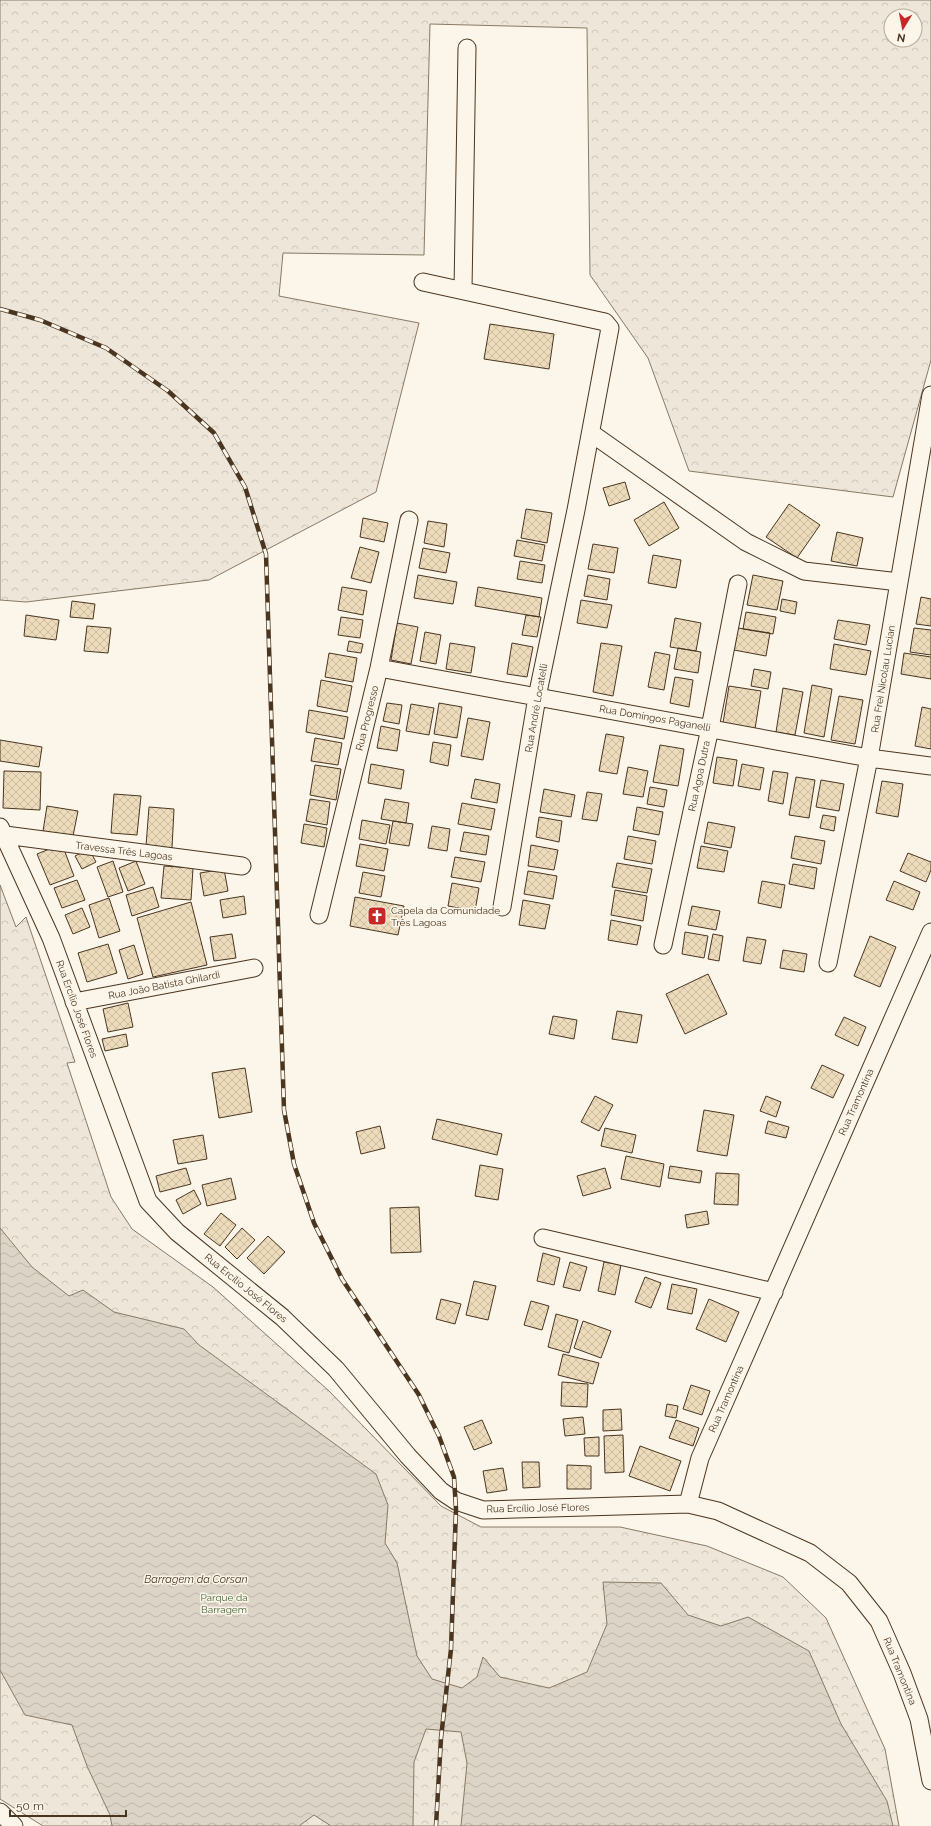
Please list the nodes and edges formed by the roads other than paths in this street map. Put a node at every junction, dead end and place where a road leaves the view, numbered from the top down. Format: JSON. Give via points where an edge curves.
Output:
{"nodes":[{"id":1,"x":467,"y":48,"type":"dead end"},
{"id":2,"x":423,"y":282,"type":"dead end"},
{"id":3,"x":463,"y":290,"type":"junction"},
{"id":4,"x":931,"y":395,"type":"edge"},
{"id":5,"x":591,"y":433,"type":"junction"},
{"id":6,"x":409,"y":520,"type":"dead end"},
{"id":7,"x":899,"y":582,"type":"junction"},
{"id":8,"x":738,"y":584,"type":"dead end"},
{"id":9,"x":379,"y":668,"type":"junction"},
{"id":10,"x":537,"y":697,"type":"junction"},
{"id":11,"x":710,"y":728,"type":"junction"},
{"id":12,"x":870,"y":758,"type":"junction"},
{"id":13,"x":931,"y":766,"type":"edge"},
{"id":14,"x":2,"y":831,"type":"edge"},
{"id":15,"x":242,"y":866,"type":"dead end"},
{"id":16,"x":502,"y":907,"type":"dead end"},
{"id":17,"x":319,"y":915,"type":"dead end"},
{"id":18,"x":931,"y":932,"type":"edge"},
{"id":19,"x":663,"y":945,"type":"dead end"},
{"id":20,"x":828,"y":963,"type":"dead end"},
{"id":21,"x":254,"y":968,"type":"dead end"},
{"id":22,"x":74,"y":1002,"type":"junction"},
{"id":23,"x":543,"y":1238,"type":"dead end"},
{"id":24,"x":774,"y":1292,"type":"junction"},
{"id":25,"x":688,"y":1504,"type":"junction"},
{"id":26,"x":931,"y":1781,"type":"edge"},
{"id":27,"x":0,"y":1812,"type":"edge"},
{"id":28,"x":14,"y":1826,"type":"edge"}],
"edges":[{"from":1,"to":3,"type":"street"},
{"from":2,"to":3,"type":"street"},
{"from":3,"to":5,"type":"street","name":"Rua André Locatelli","via":[[605,322],[610,328]]},
{"from":4,"to":7,"type":"street","name":"Rua Frei Nicolau Lucian"},
{"from":5,"to":7,"type":"street","via":[[746,542],[804,571]]},
{"from":5,"to":10,"type":"street","name":"Rua André Locatelli"},
{"from":6,"to":9,"type":"street","name":"Rua Progresso"},
{"from":7,"to":12,"type":"street","name":"Rua Frei Nicolau Lucian"},
{"from":8,"to":11,"type":"street","name":"Rua Agoa Dutra"},
{"from":9,"to":10,"type":"street","name":"Rua Domingos Paganelli"},
{"from":9,"to":17,"type":"street","name":"Rua Progresso"},
{"from":10,"to":11,"type":"street","name":"Rua Domingos Paganelli"},
{"from":10,"to":16,"type":"street","name":"Rua André Locatelli"},
{"from":11,"to":12,"type":"street","name":"Rua Domingos Paganelli"},
{"from":11,"to":19,"type":"street","name":"Rua Agoa Dutra"},
{"from":12,"to":13,"type":"street","name":"Rua Domingos Paganelli"},
{"from":12,"to":20,"type":"street","name":"Rua Frei Nicolau Lucian"},
{"from":14,"to":15,"type":"street","name":"Travessa Três Lagoas"},
{"from":14,"to":22,"type":"street","name":"Rua Ercílio José Flores","via":[[51,938]]},
{"from":18,"to":24,"type":"street","name":"Rua Tramontina"},
{"from":21,"to":22,"type":"street","name":"Rua João Batista Ghilardi"},
{"from":22,"to":25,"type":"street","name":"Rua Ercílio José Flores","via":[[148,1201],[177,1232],[282,1317],[336,1369],[408,1456],[441,1491],[456,1501],[483,1510]]},
{"from":23,"to":24,"type":"street"},
{"from":24,"to":25,"type":"street","name":"Rua Tramontina","via":[[700,1458]]},
{"from":25,"to":26,"type":"street","name":"Rua Tramontina","via":[[718,1511],[810,1553],[849,1582],[879,1620],[902,1673],[919,1719]]},
{"from":27,"to":28,"type":"street"}]}
